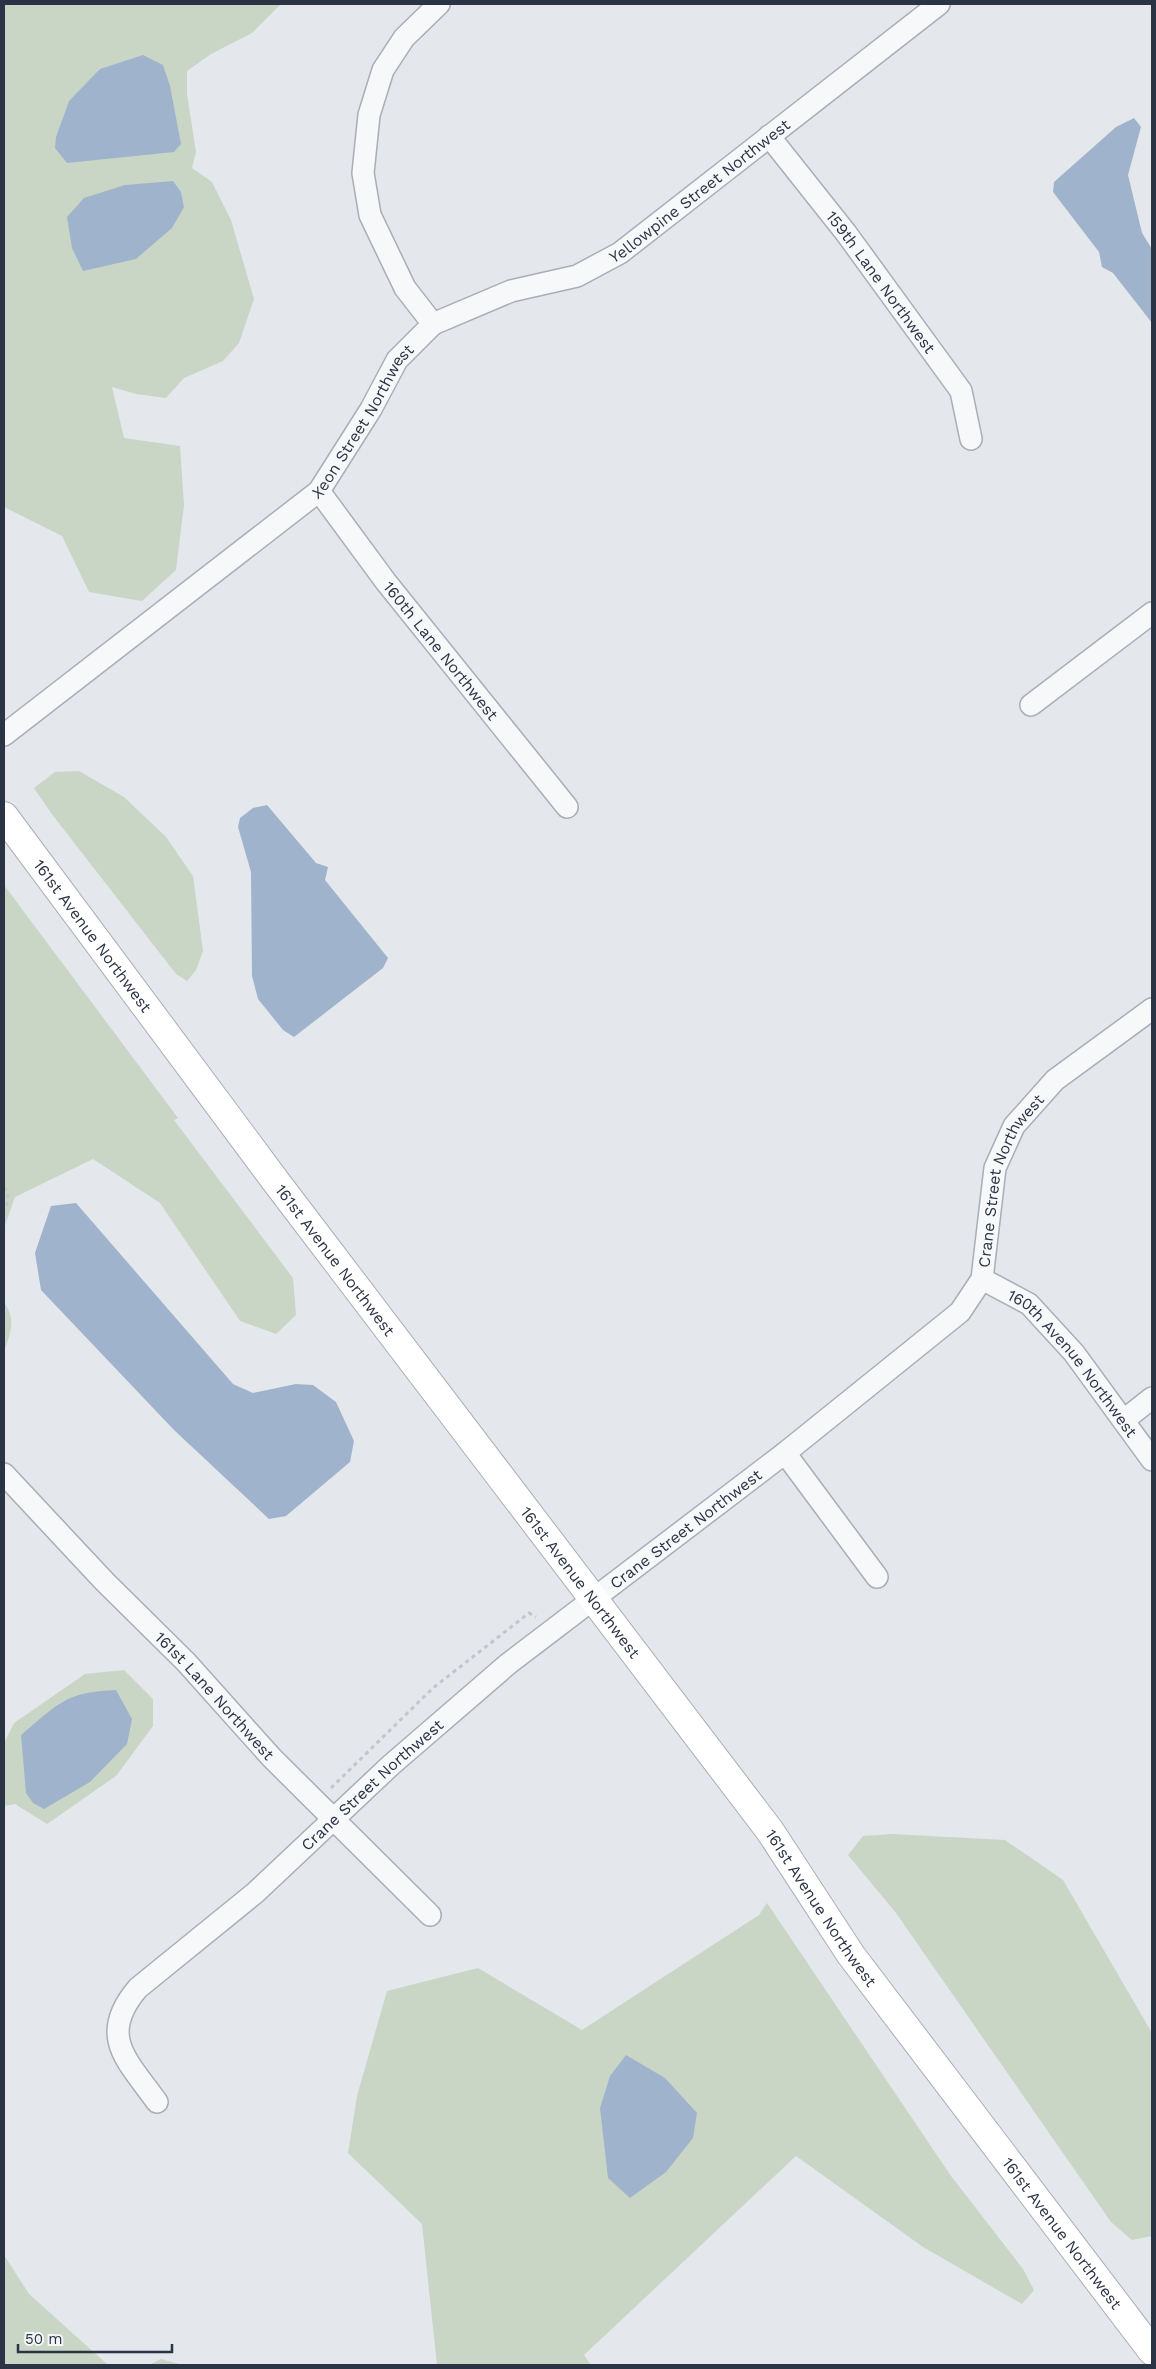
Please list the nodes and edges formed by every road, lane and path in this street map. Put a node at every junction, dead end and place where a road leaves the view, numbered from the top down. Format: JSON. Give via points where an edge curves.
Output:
{"nodes":[{"id":1,"x":439,"y":4,"type":"edge"},
{"id":2,"x":939,"y":4,"type":"edge"},
{"id":3,"x":769,"y":136,"type":"junction"},
{"id":4,"x":433,"y":324,"type":"junction"},
{"id":5,"x":971,"y":439,"type":"dead end"},
{"id":6,"x":319,"y":491,"type":"junction"},
{"id":7,"x":1152,"y":613,"type":"edge"},
{"id":8,"x":1031,"y":705,"type":"dead end"},
{"id":9,"x":4,"y":735,"type":"edge"},
{"id":10,"x":567,"y":806,"type":"dead end"},
{"id":11,"x":4,"y":816,"type":"edge"},
{"id":12,"x":1152,"y":1009,"type":"edge"},
{"id":13,"x":4,"y":1187,"type":"edge"},
{"id":14,"x":4,"y":1212,"type":"edge"},
{"id":15,"x":982,"y":1279,"type":"junction"},
{"id":16,"x":1152,"y":1398,"type":"edge"},
{"id":17,"x":1124,"y":1420,"type":"junction"},
{"id":18,"x":785,"y":1453,"type":"junction"},
{"id":19,"x":1152,"y":1460,"type":"edge"},
{"id":20,"x":4,"y":1474,"type":"edge"},
{"id":21,"x":877,"y":1577,"type":"dead end"},
{"id":22,"x":594,"y":1598,"type":"junction"},
{"id":23,"x":554,"y":1628,"type":"junction"},
{"id":24,"x":318,"y":1801,"type":"junction"},
{"id":25,"x":334,"y":1818,"type":"junction"},
{"id":26,"x":430,"y":1914,"type":"dead end"},
{"id":27,"x":158,"y":2102,"type":"dead end"},
{"id":28,"x":1152,"y":2351,"type":"edge"}],
"edges":[{"from":1,"to":4,"type":"street","via":[[404,38],[383,70],[369,115],[363,173],[370,215],[405,288]]},
{"from":2,"to":3,"type":"street","name":"Yellowpine Street Northwest"},
{"from":3,"to":4,"type":"street","name":"Yellowpine Street Northwest","via":[[611,258],[577,276],[511,291]]},
{"from":3,"to":5,"type":"street","name":"159th Lane Northwest","via":[[846,232],[961,391]]},
{"from":4,"to":6,"type":"street","name":"Xeon Street Northwest","via":[[397,360],[371,409]]},
{"from":6,"to":9,"type":"street","name":"Xeon Street Northwest"},
{"from":6,"to":10,"type":"street","name":"160th Lane Northwest","via":[[386,582]]},
{"from":7,"to":8,"type":"street"},
{"from":11,"to":22,"type":"main road","name":"161st Avenue Northwest","via":[[277,1183]]},
{"from":12,"to":15,"type":"street","name":"Crane Street Northwest","via":[[1055,1080],[1014,1126],[995,1168]]},
{"from":13,"to":14,"type":"path","via":[[9,1201]]},
{"from":15,"to":17,"type":"street","name":"160th Avenue Northwest","via":[[1029,1304],[1074,1352]]},
{"from":15,"to":18,"type":"street","name":"Crane Street Northwest","via":[[960,1312]]},
{"from":16,"to":17,"type":"street"},
{"from":17,"to":19,"type":"street","name":"160th Avenue Northwest"},
{"from":18,"to":21,"type":"street"},
{"from":18,"to":22,"type":"street","name":"Crane Street Northwest"},
{"from":20,"to":24,"type":"street","name":"161st Lane Northwest","via":[[105,1582],[186,1662],[272,1758]]},
{"from":22,"to":23,"type":"street","name":"Crane Street Northwest"},
{"from":22,"to":28,"type":"main road","name":"161st Avenue Northwest","via":[[770,1831],[851,1955]]},
{"from":23,"to":24,"type":"path","via":[[529,1612],[434,1688]]},
{"from":23,"to":25,"type":"street","name":"Crane Street Northwest","via":[[440,1721]]},
{"from":24,"to":25,"type":"street","name":"161st Lane Northwest"},
{"from":25,"to":26,"type":"street","name":"161st Lane Northwest"},
{"from":25,"to":27,"type":"street","name":"Crane Street Northwest","via":[[254,1893],[138,1988],[124,2004],[118,2026],[119,2040],[125,2057]]}]}
